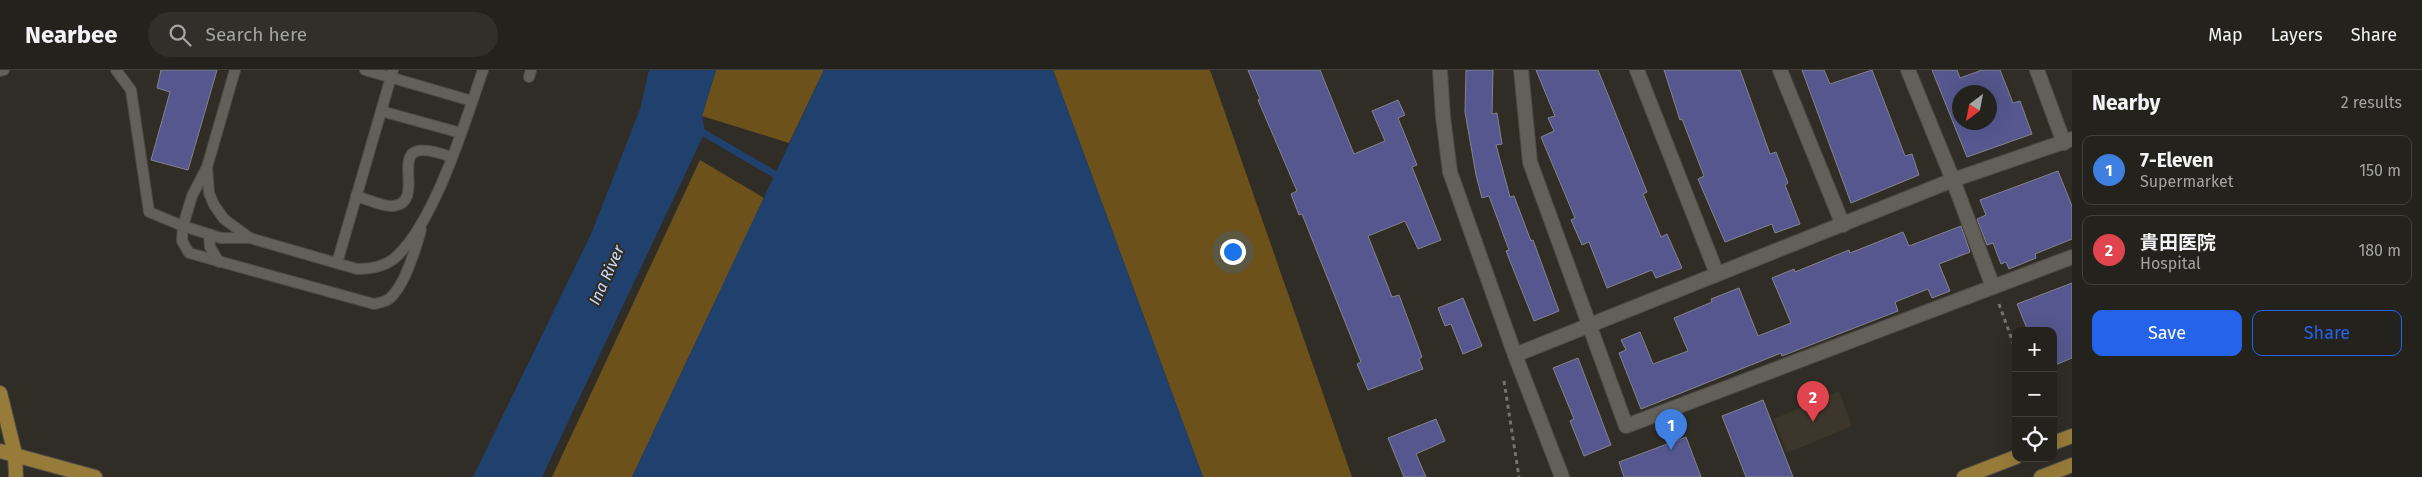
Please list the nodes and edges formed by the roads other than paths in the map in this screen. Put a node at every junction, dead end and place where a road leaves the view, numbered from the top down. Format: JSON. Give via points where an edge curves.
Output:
{"nodes":[{"id":1,"x":4,"y":70,"type":"edge"},
{"id":2,"x":116,"y":70,"type":"edge"},
{"id":3,"x":235,"y":70,"type":"edge"},
{"id":4,"x":365,"y":70,"type":"edge"},
{"id":5,"x":483,"y":70,"type":"edge"},
{"id":6,"x":1440,"y":70,"type":"edge"},
{"id":7,"x":1521,"y":70,"type":"edge"},
{"id":8,"x":1637,"y":70,"type":"edge"},
{"id":9,"x":1780,"y":70,"type":"edge"},
{"id":10,"x":1908,"y":70,"type":"edge"},
{"id":11,"x":2037,"y":70,"type":"edge"},
{"id":12,"x":0,"y":71,"type":"edge"},
{"id":13,"x":392,"y":74,"type":"edge"},
{"id":14,"x":472,"y":101,"type":"junction"},
{"id":15,"x":381,"y":111,"type":"junction"},
{"id":16,"x":461,"y":133,"type":"junction"},
{"id":17,"x":2068,"y":141,"type":"edge"},
{"id":18,"x":452,"y":157,"type":"junction"},
{"id":19,"x":207,"y":167,"type":"junction"},
{"id":20,"x":1953,"y":180,"type":"junction"},
{"id":21,"x":356,"y":196,"type":"junction"},
{"id":22,"x":422,"y":225,"type":"junction"},
{"id":23,"x":1843,"y":225,"type":"junction"},
{"id":24,"x":183,"y":226,"type":"junction"},
{"id":25,"x":210,"y":234,"type":"junction"},
{"id":26,"x":250,"y":238,"type":"junction"},
{"id":27,"x":2072,"y":257,"type":"edge"},
{"id":28,"x":219,"y":262,"type":"junction"},
{"id":29,"x":337,"y":263,"type":"junction"},
{"id":30,"x":1717,"y":274,"type":"junction"},
{"id":31,"x":1993,"y":287,"type":"junction"},
{"id":32,"x":1590,"y":326,"type":"junction"},
{"id":33,"x":1515,"y":356,"type":"junction"},
{"id":34,"x":0,"y":393,"type":"edge"},
{"id":35,"x":2072,"y":436,"type":"edge"},
{"id":36,"x":2057,"y":442,"type":"edge"},
{"id":37,"x":0,"y":451,"type":"edge"},
{"id":38,"x":15,"y":454,"type":"junction"},
{"id":39,"x":2012,"y":459,"type":"edge"},
{"id":40,"x":2072,"y":465,"type":"edge"},
{"id":41,"x":16,"y":477,"type":"edge"},
{"id":42,"x":95,"y":477,"type":"edge"},
{"id":43,"x":1562,"y":477,"type":"edge"},
{"id":44,"x":1964,"y":477,"type":"edge"},
{"id":45,"x":2041,"y":477,"type":"edge"}],
"edges":[{"from":1,"to":12,"type":"lane"},
{"from":2,"to":24,"type":"lane","via":[[131,90],[149,212]]},
{"from":3,"to":19,"type":"lane"},
{"from":4,"to":13,"type":"lane"},
{"from":5,"to":14,"type":"lane"},
{"from":6,"to":33,"type":"street","via":[[1450,172]]},
{"from":7,"to":32,"type":"street","via":[[1530,162]]},
{"from":8,"to":30,"type":"street"},
{"from":9,"to":23,"type":"street"},
{"from":10,"to":20,"type":"street"},
{"from":11,"to":17,"type":"street"},
{"from":13,"to":14,"type":"lane"},
{"from":13,"to":15,"type":"lane"},
{"from":14,"to":16,"type":"lane"},
{"from":15,"to":16,"type":"lane"},
{"from":15,"to":21,"type":"lane"},
{"from":16,"to":18,"type":"lane"},
{"from":17,"to":20,"type":"street"},
{"from":18,"to":21,"type":"lane","via":[[432,150],[419,150],[410,157],[406,166],[410,189],[402,203],[393,206]]},
{"from":18,"to":22,"type":"lane"},
{"from":19,"to":24,"type":"lane","via":[[192,196]]},
{"from":19,"to":26,"type":"lane","via":[[209,193],[214,205],[224,219]]},
{"from":20,"to":23,"type":"street"},
{"from":20,"to":31,"type":"street"},
{"from":21,"to":29,"type":"lane"},
{"from":22,"to":28,"type":"lane","via":[[417,245],[398,286],[388,300],[374,304]]},
{"from":22,"to":29,"type":"lane","via":[[396,258],[385,263],[364,269]]},
{"from":23,"to":30,"type":"street"},
{"from":24,"to":25,"type":"lane"},
{"from":24,"to":28,"type":"lane","via":[[182,241],[188,253]]},
{"from":25,"to":26,"type":"lane","via":[[221,238]]},
{"from":25,"to":28,"type":"lane","via":[[210,247]]},
{"from":26,"to":29,"type":"lane"},
{"from":27,"to":31,"type":"street"},
{"from":30,"to":32,"type":"street"},
{"from":31,"to":32,"type":"street","via":[[1626,426]]},
{"from":32,"to":33,"type":"street"},
{"from":33,"to":43,"type":"street"},
{"from":34,"to":38,"type":"main road"},
{"from":35,"to":36,"type":"main road"},
{"from":37,"to":38,"type":"main road"},
{"from":38,"to":41,"type":"main road"},
{"from":38,"to":42,"type":"main road"},
{"from":39,"to":44,"type":"main road"},
{"from":40,"to":45,"type":"main road"}]}
